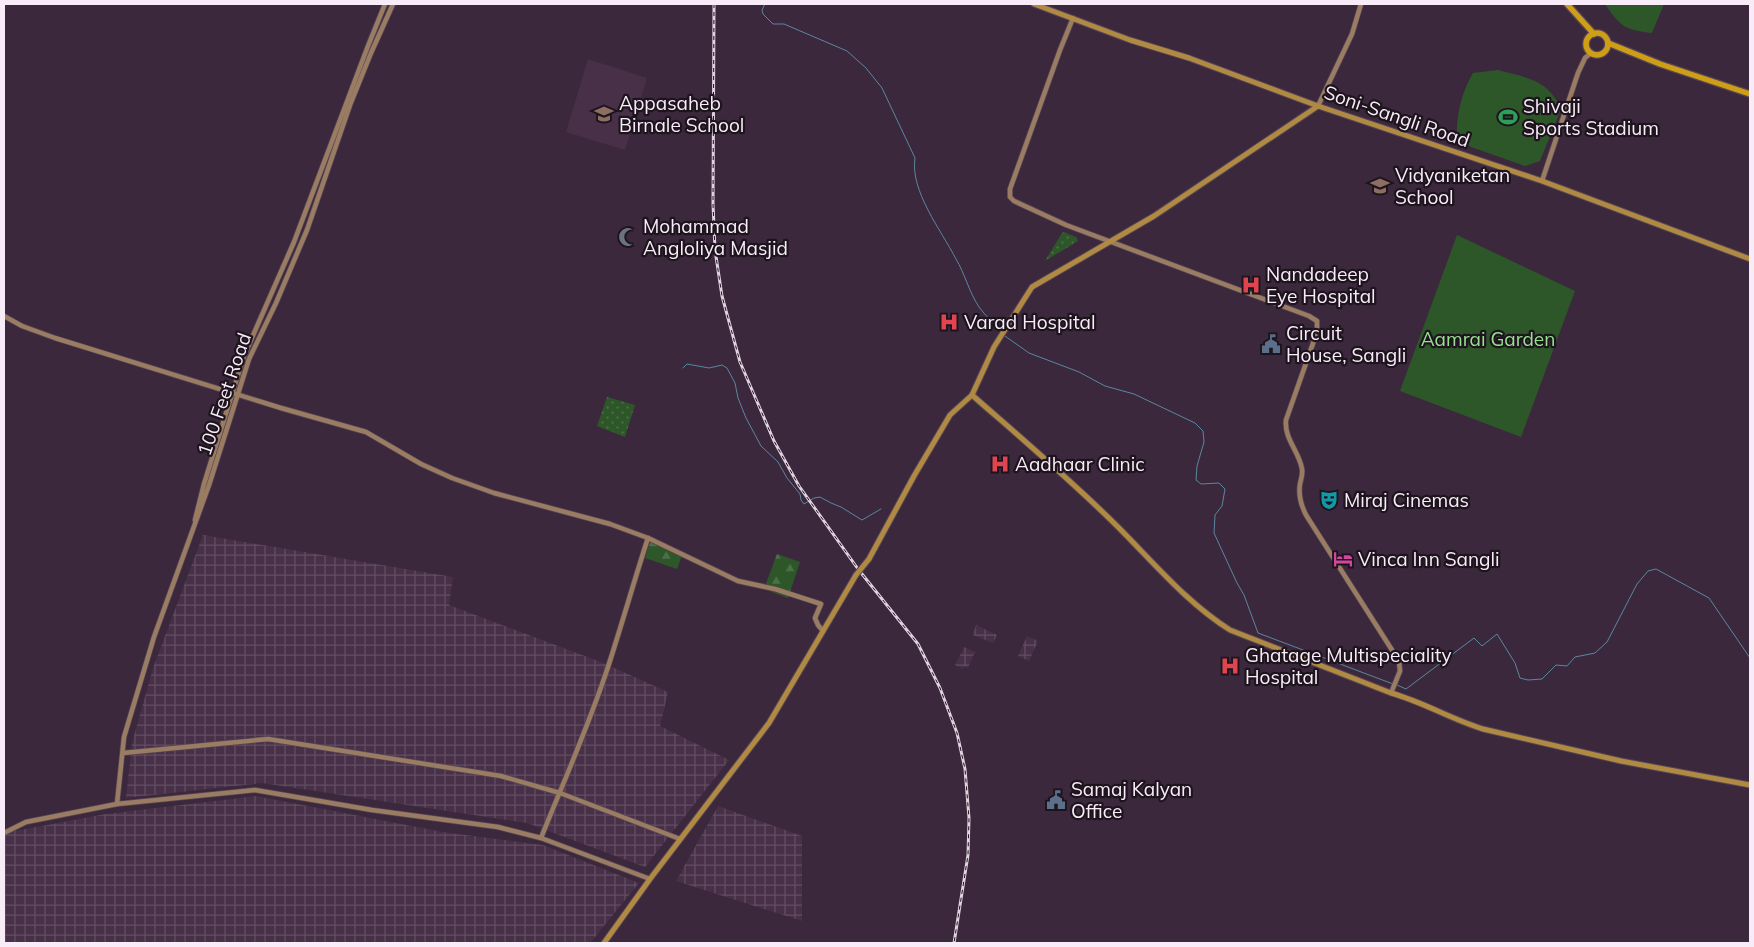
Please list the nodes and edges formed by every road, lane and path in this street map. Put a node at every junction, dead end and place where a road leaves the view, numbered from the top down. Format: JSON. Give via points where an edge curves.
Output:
{"nodes":[{"id":1,"x":385,"y":4,"type":"edge"},
{"id":2,"x":393,"y":4,"type":"edge"},
{"id":3,"x":1034,"y":4,"type":"edge"},
{"id":4,"x":1361,"y":4,"type":"edge"},
{"id":5,"x":1567,"y":4,"type":"edge"},
{"id":6,"x":1073,"y":18,"type":"junction"},
{"id":7,"x":1594,"y":34,"type":"junction"},
{"id":8,"x":1608,"y":43,"type":"junction"},
{"id":9,"x":1591,"y":53,"type":"junction"},
{"id":10,"x":1750,"y":94,"type":"edge"},
{"id":11,"x":1318,"y":106,"type":"junction"},
{"id":12,"x":1542,"y":181,"type":"junction"},
{"id":13,"x":1112,"y":242,"type":"junction"},
{"id":14,"x":1750,"y":259,"type":"edge"},
{"id":15,"x":4,"y":316,"type":"edge"},
{"id":16,"x":233,"y":392,"type":"junction"},
{"id":17,"x":239,"y":395,"type":"junction"},
{"id":18,"x":972,"y":395,"type":"junction"},
{"id":19,"x":195,"y":521,"type":"junction"},
{"id":20,"x":648,"y":538,"type":"junction"},
{"id":21,"x":823,"y":631,"type":"junction"},
{"id":22,"x":1391,"y":693,"type":"junction"},
{"id":23,"x":123,"y":753,"type":"junction"},
{"id":24,"x":1750,"y":784,"type":"edge"},
{"id":25,"x":560,"y":793,"type":"junction"},
{"id":26,"x":117,"y":804,"type":"junction"},
{"id":27,"x":4,"y":833,"type":"edge"},
{"id":28,"x":542,"y":838,"type":"junction"},
{"id":29,"x":680,"y":839,"type":"junction"},
{"id":30,"x":650,"y":879,"type":"junction"},
{"id":31,"x":604,"y":943,"type":"edge"}],
"edges":[{"from":1,"to":16,"type":"street","via":[[294,242],[244,356]]},
{"from":2,"to":17,"type":"street","name":"100 Feet Road","via":[[350,105],[307,230],[249,359]]},
{"from":3,"to":6,"type":"main road","name":"Soni-Sangli Road"},
{"from":4,"to":11,"type":"street","via":[[1352,34]]},
{"from":5,"to":7,"type":"highway"},
{"from":6,"to":11,"type":"main road","name":"Soni-Sangli Road"},
{"from":6,"to":13,"type":"street","via":[[1010,189],[1010,197],[1052,219]]},
{"from":7,"to":8,"type":"highway","via":[[1602,34]]},
{"from":7,"to":9,"type":"highway","via":[[1587,41]]},
{"from":8,"to":9,"type":"highway","via":[[1602,54]]},
{"from":8,"to":10,"type":"highway"},
{"from":9,"to":12,"type":"street","via":[[1578,73]]},
{"from":11,"to":12,"type":"main road","name":"Soni-Sangli Road"},
{"from":11,"to":13,"type":"main road"},
{"from":12,"to":14,"type":"main road","name":"Soni-Sangli Road"},
{"from":13,"to":18,"type":"main road","via":[[1032,287],[999,339]]},
{"from":13,"to":22,"type":"street","via":[[1317,321],[1317,332],[1285,426],[1302,470],[1299,497],[1306,515],[1399,661],[1400,671]]},
{"from":15,"to":16,"type":"street","via":[[55,338]]},
{"from":16,"to":17,"type":"street"},
{"from":16,"to":19,"type":"street"},
{"from":17,"to":19,"type":"street","name":"100 Feet Road"},
{"from":17,"to":20,"type":"street","via":[[366,432],[421,464],[494,493],[598,520]]},
{"from":18,"to":21,"type":"main road","bridge":true,"via":[[950,415],[869,559]]},
{"from":18,"to":22,"type":"main road","via":[[1218,623]]},
{"from":19,"to":23,"type":"street","name":"100 Feet Road","via":[[154,637],[124,736]]},
{"from":20,"to":21,"type":"street","via":[[738,581],[821,604],[815,618]]},
{"from":20,"to":25,"type":"street","via":[[608,667]]},
{"from":21,"to":29,"type":"main road","via":[[769,723]]},
{"from":22,"to":24,"type":"main road","via":[[1483,729],[1621,761]]},
{"from":23,"to":25,"type":"street","via":[[268,739],[502,776]]},
{"from":23,"to":26,"type":"street","name":"100 Feet Road"},
{"from":25,"to":28,"type":"street"},
{"from":25,"to":29,"type":"street"},
{"from":26,"to":27,"type":"street","via":[[26,822]]},
{"from":26,"to":28,"type":"street","via":[[255,790],[372,810],[480,823]]},
{"from":28,"to":30,"type":"street"},
{"from":29,"to":30,"type":"main road"},
{"from":30,"to":31,"type":"main road"}]}
